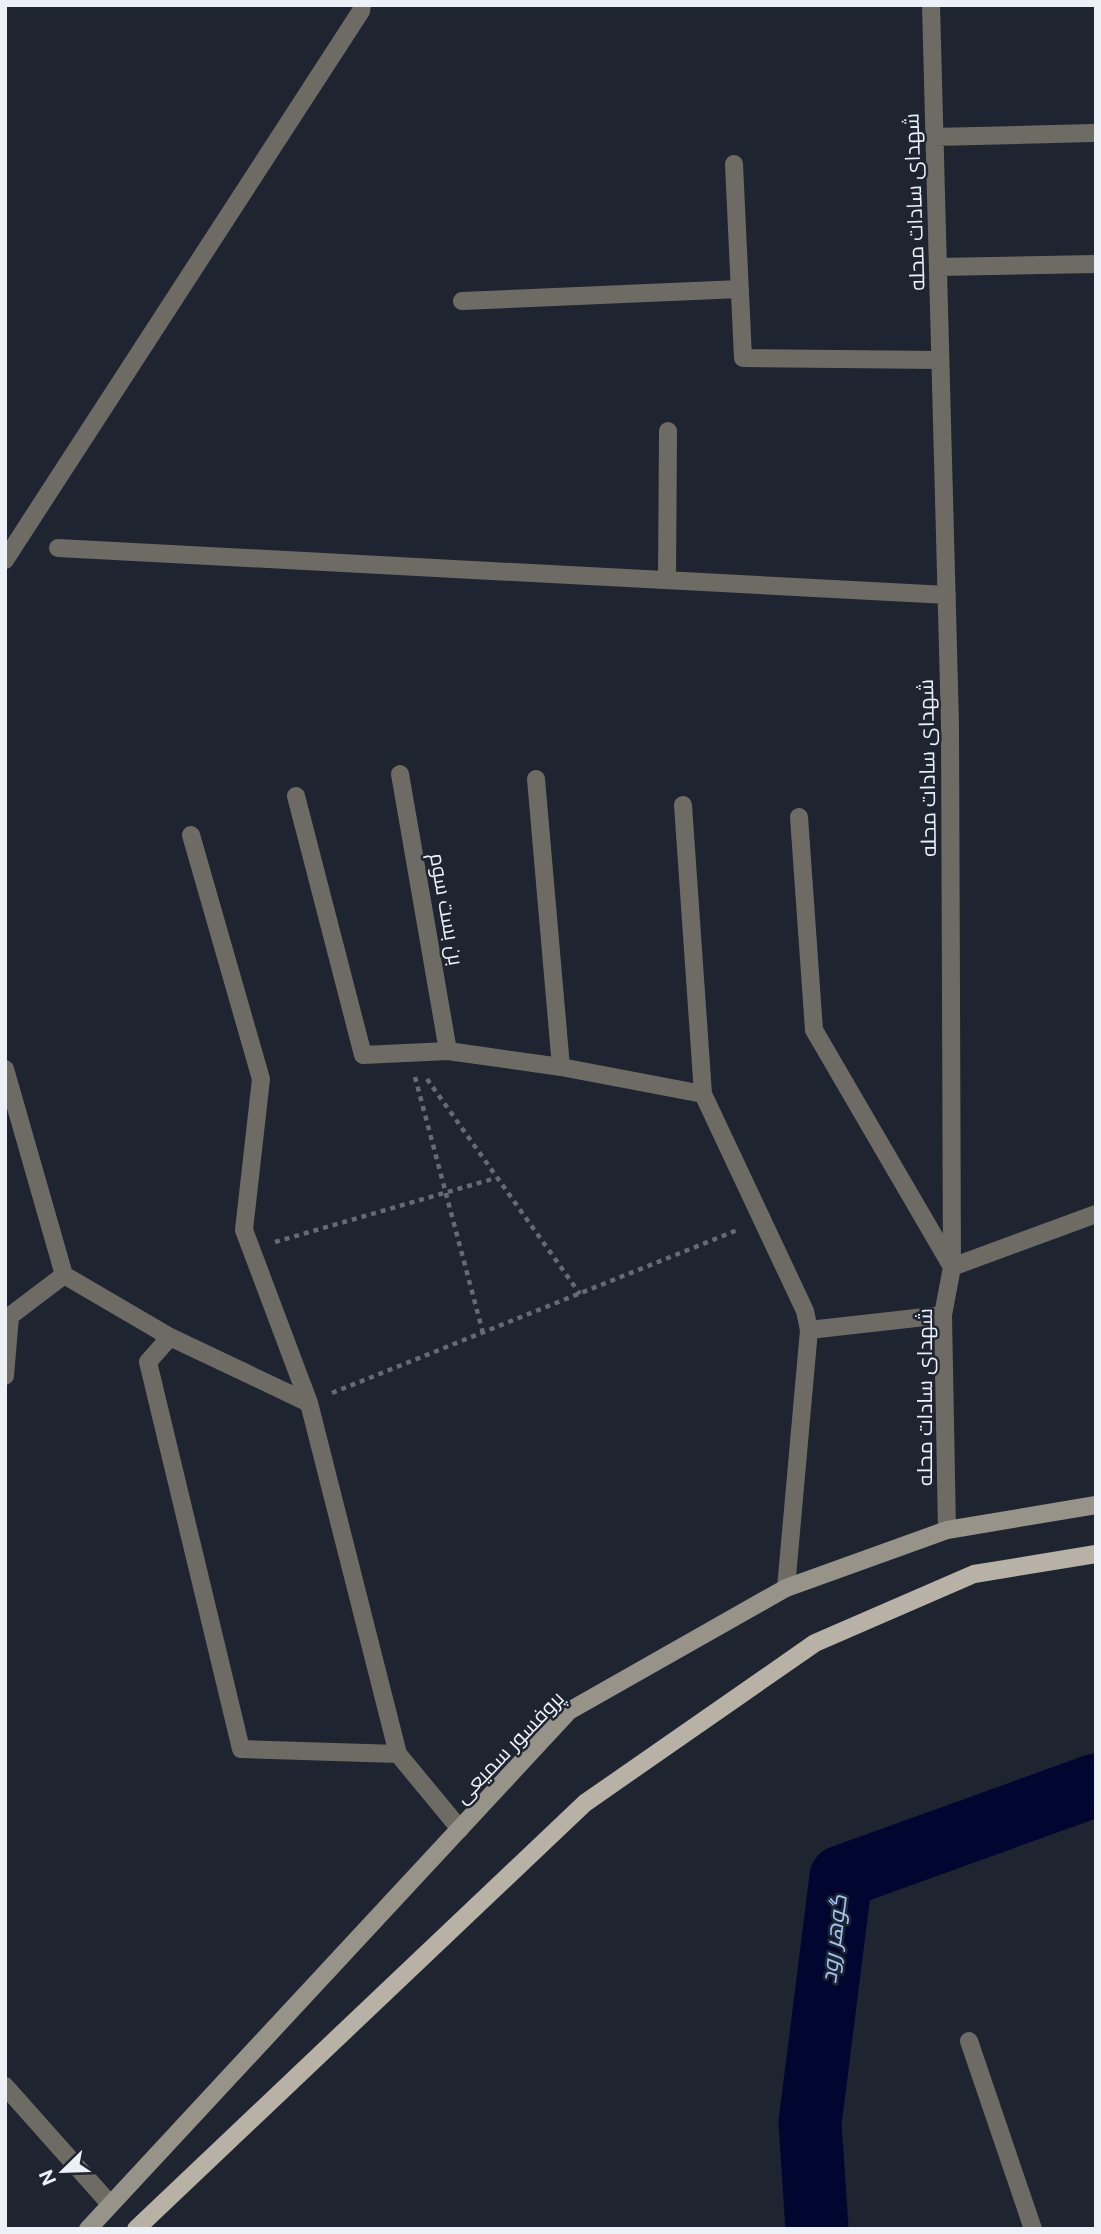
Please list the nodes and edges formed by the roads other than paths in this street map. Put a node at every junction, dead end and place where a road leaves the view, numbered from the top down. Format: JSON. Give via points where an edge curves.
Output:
{"nodes":[{"id":1,"x":362,"y":5,"type":"edge"},
{"id":2,"x":931,"y":5,"type":"edge"},
{"id":3,"x":1093,"y":133,"type":"dead end"},
{"id":4,"x":934,"y":137,"type":"junction"},
{"id":5,"x":734,"y":164,"type":"dead end"},
{"id":6,"x":1096,"y":264,"type":"edge"},
{"id":7,"x":938,"y":267,"type":"junction"},
{"id":8,"x":740,"y":289,"type":"junction"},
{"id":9,"x":462,"y":301,"type":"dead end"},
{"id":10,"x":940,"y":360,"type":"junction"},
{"id":11,"x":668,"y":432,"type":"dead end"},
{"id":12,"x":58,"y":548,"type":"dead end"},
{"id":13,"x":5,"y":560,"type":"edge"},
{"id":14,"x":667,"y":580,"type":"junction"},
{"id":15,"x":947,"y":595,"type":"junction"},
{"id":16,"x":400,"y":774,"type":"dead end"},
{"id":17,"x":536,"y":779,"type":"dead end"},
{"id":18,"x":296,"y":796,"type":"dead end"},
{"id":19,"x":682,"y":805,"type":"dead end"},
{"id":20,"x":799,"y":817,"type":"dead end"},
{"id":21,"x":191,"y":835,"type":"dead end"},
{"id":22,"x":448,"y":1051,"type":"junction"},
{"id":23,"x":561,"y":1067,"type":"junction"},
{"id":24,"x":5,"y":1069,"type":"edge"},
{"id":25,"x":703,"y":1094,"type":"junction"},
{"id":26,"x":1096,"y":1214,"type":"edge"},
{"id":27,"x":952,"y":1267,"type":"junction"},
{"id":28,"x":64,"y":1275,"type":"junction"},
{"id":29,"x":943,"y":1315,"type":"junction"},
{"id":30,"x":809,"y":1330,"type":"junction"},
{"id":31,"x":170,"y":1337,"type":"junction"},
{"id":32,"x":5,"y":1376,"type":"edge"},
{"id":33,"x":309,"y":1403,"type":"junction"},
{"id":34,"x":1096,"y":1505,"type":"edge"},
{"id":35,"x":947,"y":1530,"type":"junction"},
{"id":36,"x":1096,"y":1554,"type":"edge"},
{"id":37,"x":786,"y":1588,"type":"junction"},
{"id":38,"x":398,"y":1754,"type":"junction"},
{"id":39,"x":460,"y":1829,"type":"junction"},
{"id":40,"x":969,"y":2041,"type":"dead end"},
{"id":41,"x":5,"y":2086,"type":"edge"},
{"id":42,"x":110,"y":2204,"type":"junction"},
{"id":43,"x":88,"y":2229,"type":"edge"},
{"id":44,"x":136,"y":2229,"type":"edge"},
{"id":45,"x":1033,"y":2229,"type":"edge"}],
"edges":[{"from":1,"to":13,"type":"street"},
{"from":2,"to":4,"type":"street","name":"شهدای سادات محله"},
{"from":3,"to":4,"type":"street"},
{"from":4,"to":7,"type":"street","name":"شهدای سادات محله"},
{"from":5,"to":8,"type":"street"},
{"from":6,"to":7,"type":"street"},
{"from":7,"to":10,"type":"street","name":"شهدای سادات محله"},
{"from":8,"to":9,"type":"street"},
{"from":8,"to":10,"type":"street","via":[[743,358]]},
{"from":10,"to":15,"type":"street","name":"شهدای سادات محله"},
{"from":11,"to":14,"type":"street"},
{"from":12,"to":14,"type":"street"},
{"from":14,"to":15,"type":"street"},
{"from":15,"to":27,"type":"street","name":"شهدای سادات محله"},
{"from":16,"to":22,"type":"street","name":"بن بست سوم"},
{"from":17,"to":23,"type":"street"},
{"from":18,"to":22,"type":"street","via":[[363,1055]]},
{"from":19,"to":25,"type":"street"},
{"from":20,"to":27,"type":"street","via":[[814,1030]]},
{"from":21,"to":33,"type":"street","via":[[261,1079],[244,1230]]},
{"from":22,"to":23,"type":"street"},
{"from":23,"to":25,"type":"street"},
{"from":24,"to":28,"type":"street"},
{"from":25,"to":30,"type":"street","via":[[805,1311]]},
{"from":26,"to":27,"type":"street"},
{"from":27,"to":29,"type":"street","name":"شهدای سادات محله"},
{"from":28,"to":31,"type":"street"},
{"from":28,"to":32,"type":"street","via":[[10,1316]]},
{"from":29,"to":30,"type":"street"},
{"from":29,"to":35,"type":"street","name":"شهدای سادات محله"},
{"from":30,"to":37,"type":"street"},
{"from":31,"to":33,"type":"street"},
{"from":31,"to":38,"type":"street","via":[[148,1362],[241,1749]]},
{"from":33,"to":38,"type":"street"},
{"from":34,"to":35,"type":"main road","name":"پروفسور سمیعی"},
{"from":35,"to":37,"type":"main road","name":"پروفسور سمیعی"},
{"from":36,"to":44,"type":"main road","via":[[974,1574],[815,1643],[585,1802]]},
{"from":37,"to":39,"type":"main road","name":"پروفسور سمیعی","via":[[569,1711]]},
{"from":38,"to":39,"type":"street"},
{"from":39,"to":42,"type":"main road","name":"پروفسور سمیعی"},
{"from":40,"to":45,"type":"street"},
{"from":41,"to":42,"type":"street"},
{"from":42,"to":43,"type":"main road","name":"پروفسور سمیعی"}]}
